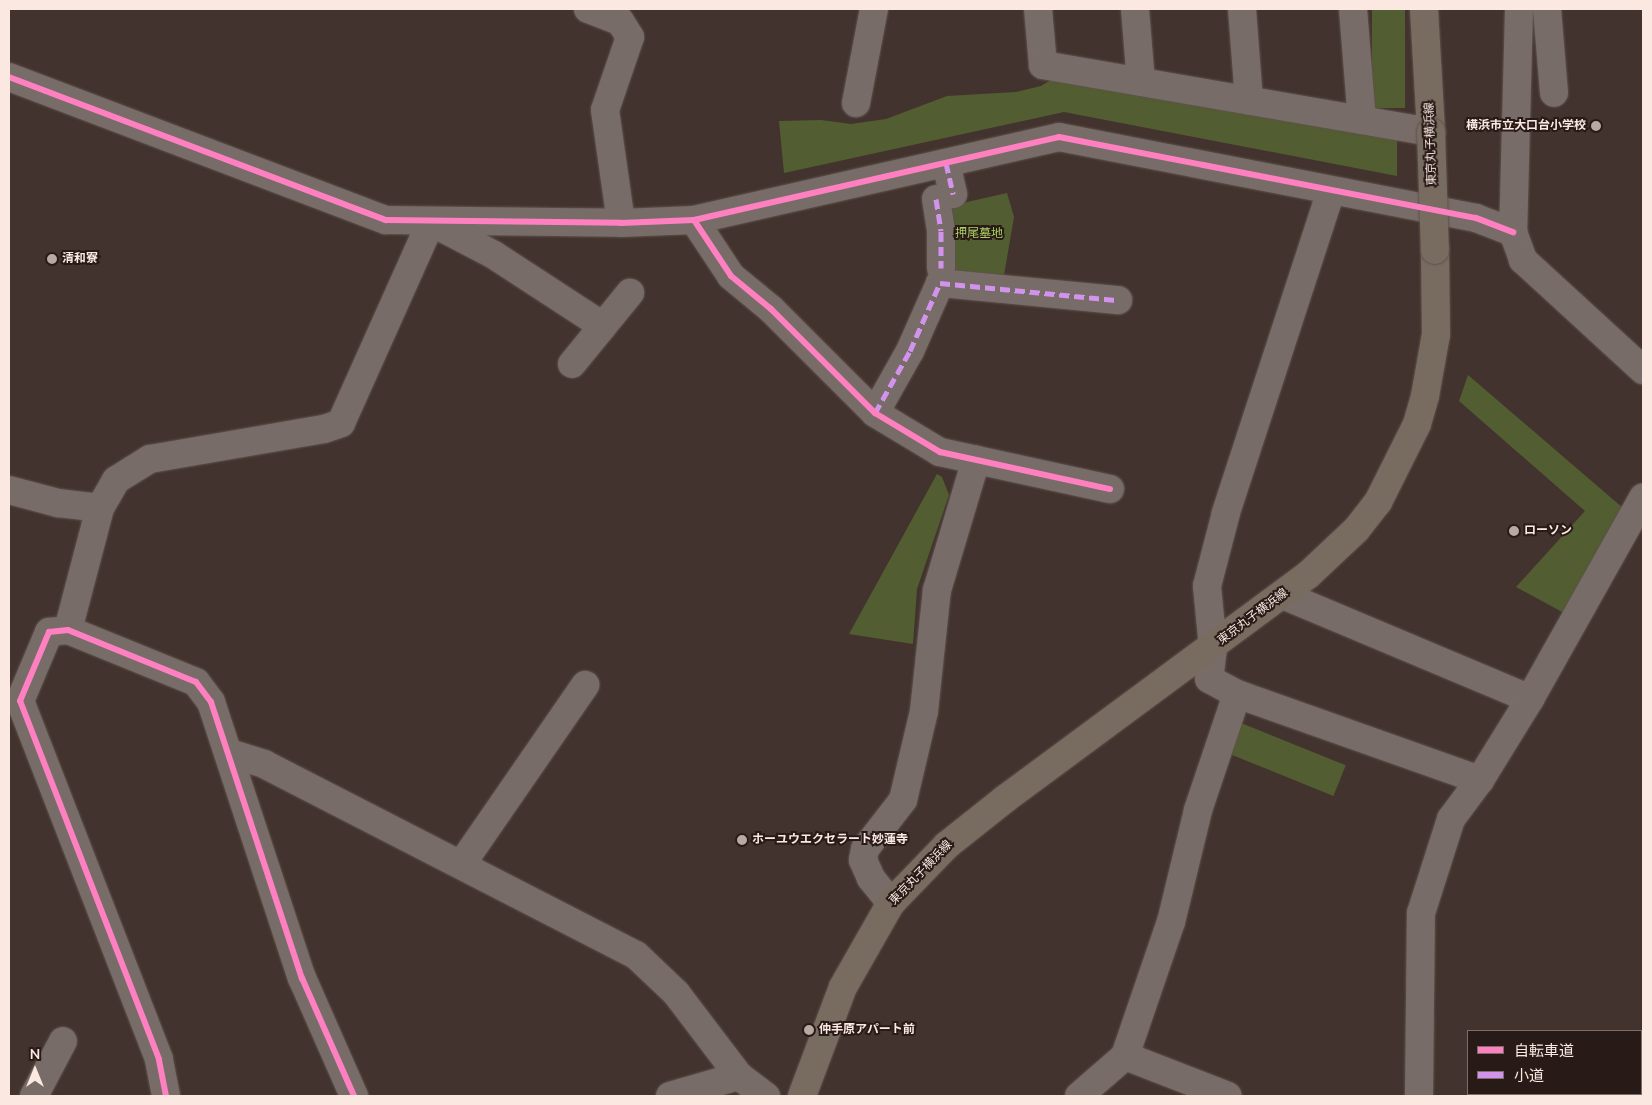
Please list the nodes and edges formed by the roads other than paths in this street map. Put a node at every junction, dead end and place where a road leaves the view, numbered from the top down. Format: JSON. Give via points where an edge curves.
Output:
{"nodes":[{"id":1,"x":588,"y":9,"type":"edge"},
{"id":2,"x":874,"y":9,"type":"edge"},
{"id":3,"x":1038,"y":9,"type":"edge"},
{"id":4,"x":1135,"y":9,"type":"edge"},
{"id":5,"x":1242,"y":9,"type":"edge"},
{"id":6,"x":1353,"y":9,"type":"edge"},
{"id":7,"x":1424,"y":9,"type":"edge"},
{"id":8,"x":1520,"y":9,"type":"edge"},
{"id":9,"x":1547,"y":9,"type":"edge"},
{"id":10,"x":9,"y":77,"type":"edge"},
{"id":11,"x":1141,"y":82,"type":"junction"},
{"id":12,"x":1554,"y":93,"type":"dead end"},
{"id":13,"x":1249,"y":101,"type":"junction"},
{"id":14,"x":856,"y":102,"type":"dead end"},
{"id":15,"x":1362,"y":120,"type":"junction"},
{"id":16,"x":1431,"y":132,"type":"junction"},
{"id":17,"x":946,"y":163,"type":"junction"},
{"id":18,"x":1331,"y":191,"type":"junction"},
{"id":19,"x":694,"y":220,"type":"junction"},
{"id":20,"x":431,"y":222,"type":"junction"},
{"id":21,"x":621,"y":224,"type":"junction"},
{"id":22,"x":1513,"y":232,"type":"junction"},
{"id":23,"x":941,"y":268,"type":"dead end"},
{"id":24,"x":630,"y":293,"type":"dead end"},
{"id":25,"x":1118,"y":300,"type":"dead end"},
{"id":26,"x":603,"y":326,"type":"junction"},
{"id":27,"x":572,"y":364,"type":"dead end"},
{"id":28,"x":1643,"y":370,"type":"edge"},
{"id":29,"x":875,"y":413,"type":"junction"},
{"id":30,"x":976,"y":460,"type":"junction"},
{"id":31,"x":1110,"y":489,"type":"dead end"},
{"id":32,"x":9,"y":490,"type":"edge"},
{"id":33,"x":1643,"y":498,"type":"edge"},
{"id":34,"x":100,"y":508,"type":"junction"},
{"id":35,"x":1282,"y":595,"type":"junction"},
{"id":36,"x":68,"y":630,"type":"junction"},
{"id":37,"x":1213,"y":648,"type":"junction"},
{"id":38,"x":585,"y":685,"type":"dead end"},
{"id":39,"x":1236,"y":694,"type":"junction"},
{"id":40,"x":1530,"y":699,"type":"junction"},
{"id":41,"x":229,"y":753,"type":"junction"},
{"id":42,"x":1480,"y":780,"type":"junction"},
{"id":43,"x":462,"y":865,"type":"junction"},
{"id":44,"x":891,"y":903,"type":"junction"},
{"id":45,"x":63,"y":1041,"type":"dead end"},
{"id":46,"x":1125,"y":1056,"type":"junction"},
{"id":47,"x":739,"y":1076,"type":"junction"},
{"id":48,"x":34,"y":1096,"type":"edge"},
{"id":49,"x":166,"y":1096,"type":"edge"},
{"id":50,"x":354,"y":1096,"type":"edge"},
{"id":51,"x":670,"y":1096,"type":"edge"},
{"id":52,"x":766,"y":1096,"type":"edge"},
{"id":53,"x":802,"y":1096,"type":"edge"},
{"id":54,"x":1079,"y":1096,"type":"edge"},
{"id":55,"x":1228,"y":1096,"type":"edge"},
{"id":56,"x":1419,"y":1096,"type":"edge"}],
"edges":[{"from":1,"to":21,"type":"street","via":[[620,21],[630,37],[605,110]]},
{"from":2,"to":14,"type":"street"},
{"from":3,"to":11,"type":"street","via":[[1043,65]]},
{"from":4,"to":11,"type":"street"},
{"from":5,"to":13,"type":"street"},
{"from":6,"to":15,"type":"street"},
{"from":7,"to":16,"type":"main road","name":"東京丸子横浜線"},
{"from":8,"to":22,"type":"street"},
{"from":9,"to":12,"type":"street"},
{"from":10,"to":20,"type":"street","via":[[386,220]]},
{"from":11,"to":13,"type":"street"},
{"from":13,"to":15,"type":"street"},
{"from":15,"to":16,"type":"street"},
{"from":16,"to":35,"type":"main road","name":"東京丸子横浜線","bridge":true,"via":[[1434,357],[1417,424],[1378,502],[1333,554]]},
{"from":17,"to":18,"type":"street","via":[[1059,137]]},
{"from":17,"to":19,"type":"street"},
{"from":17,"to":23,"type":"street"},
{"from":18,"to":22,"type":"street","via":[[1476,218]]},
{"from":18,"to":37,"type":"street","via":[[1226,513],[1207,586]]},
{"from":19,"to":21,"type":"street"},
{"from":19,"to":29,"type":"street","via":[[731,276],[771,309]]},
{"from":20,"to":21,"type":"street"},
{"from":20,"to":26,"type":"street","via":[[494,255]]},
{"from":20,"to":34,"type":"street","via":[[341,423],[324,429],[150,459],[116,480]]},
{"from":22,"to":28,"type":"street","via":[[1523,260]]},
{"from":24,"to":26,"type":"street"},
{"from":25,"to":29,"type":"street","via":[[940,283],[910,351]]},
{"from":26,"to":27,"type":"street"},
{"from":29,"to":30,"type":"street","via":[[940,452]]},
{"from":30,"to":31,"type":"street"},
{"from":30,"to":44,"type":"street","via":[[936,590],[924,711],[903,800],[865,849],[863,860],[868,873]]},
{"from":32,"to":34,"type":"street","via":[[58,503]]},
{"from":33,"to":40,"type":"street"},
{"from":34,"to":36,"type":"street"},
{"from":35,"to":37,"type":"main road","name":"東京丸子横浜線"},
{"from":35,"to":40,"type":"street"},
{"from":36,"to":41,"type":"street","via":[[196,682],[211,702]]},
{"from":36,"to":49,"type":"street","via":[[49,632],[20,701],[159,1059]]},
{"from":37,"to":39,"type":"street","via":[[1209,680]]},
{"from":37,"to":44,"type":"main road","name":"東京丸子横浜線","via":[[954,839]]},
{"from":38,"to":43,"type":"street"},
{"from":39,"to":42,"type":"street"},
{"from":39,"to":46,"type":"street","via":[[1198,810],[1171,922]]},
{"from":40,"to":42,"type":"street"},
{"from":41,"to":43,"type":"street","via":[[264,764],[418,846]]},
{"from":41,"to":50,"type":"street","via":[[302,978]]},
{"from":42,"to":56,"type":"street","via":[[1452,819],[1421,913]]},
{"from":43,"to":47,"type":"street","via":[[636,955],[676,993]]},
{"from":44,"to":53,"type":"main road","name":"東京丸子横浜線","via":[[843,986]]},
{"from":45,"to":48,"type":"street"},
{"from":46,"to":54,"type":"street"},
{"from":46,"to":55,"type":"street"},
{"from":47,"to":51,"type":"street"},
{"from":47,"to":52,"type":"street"}]}
